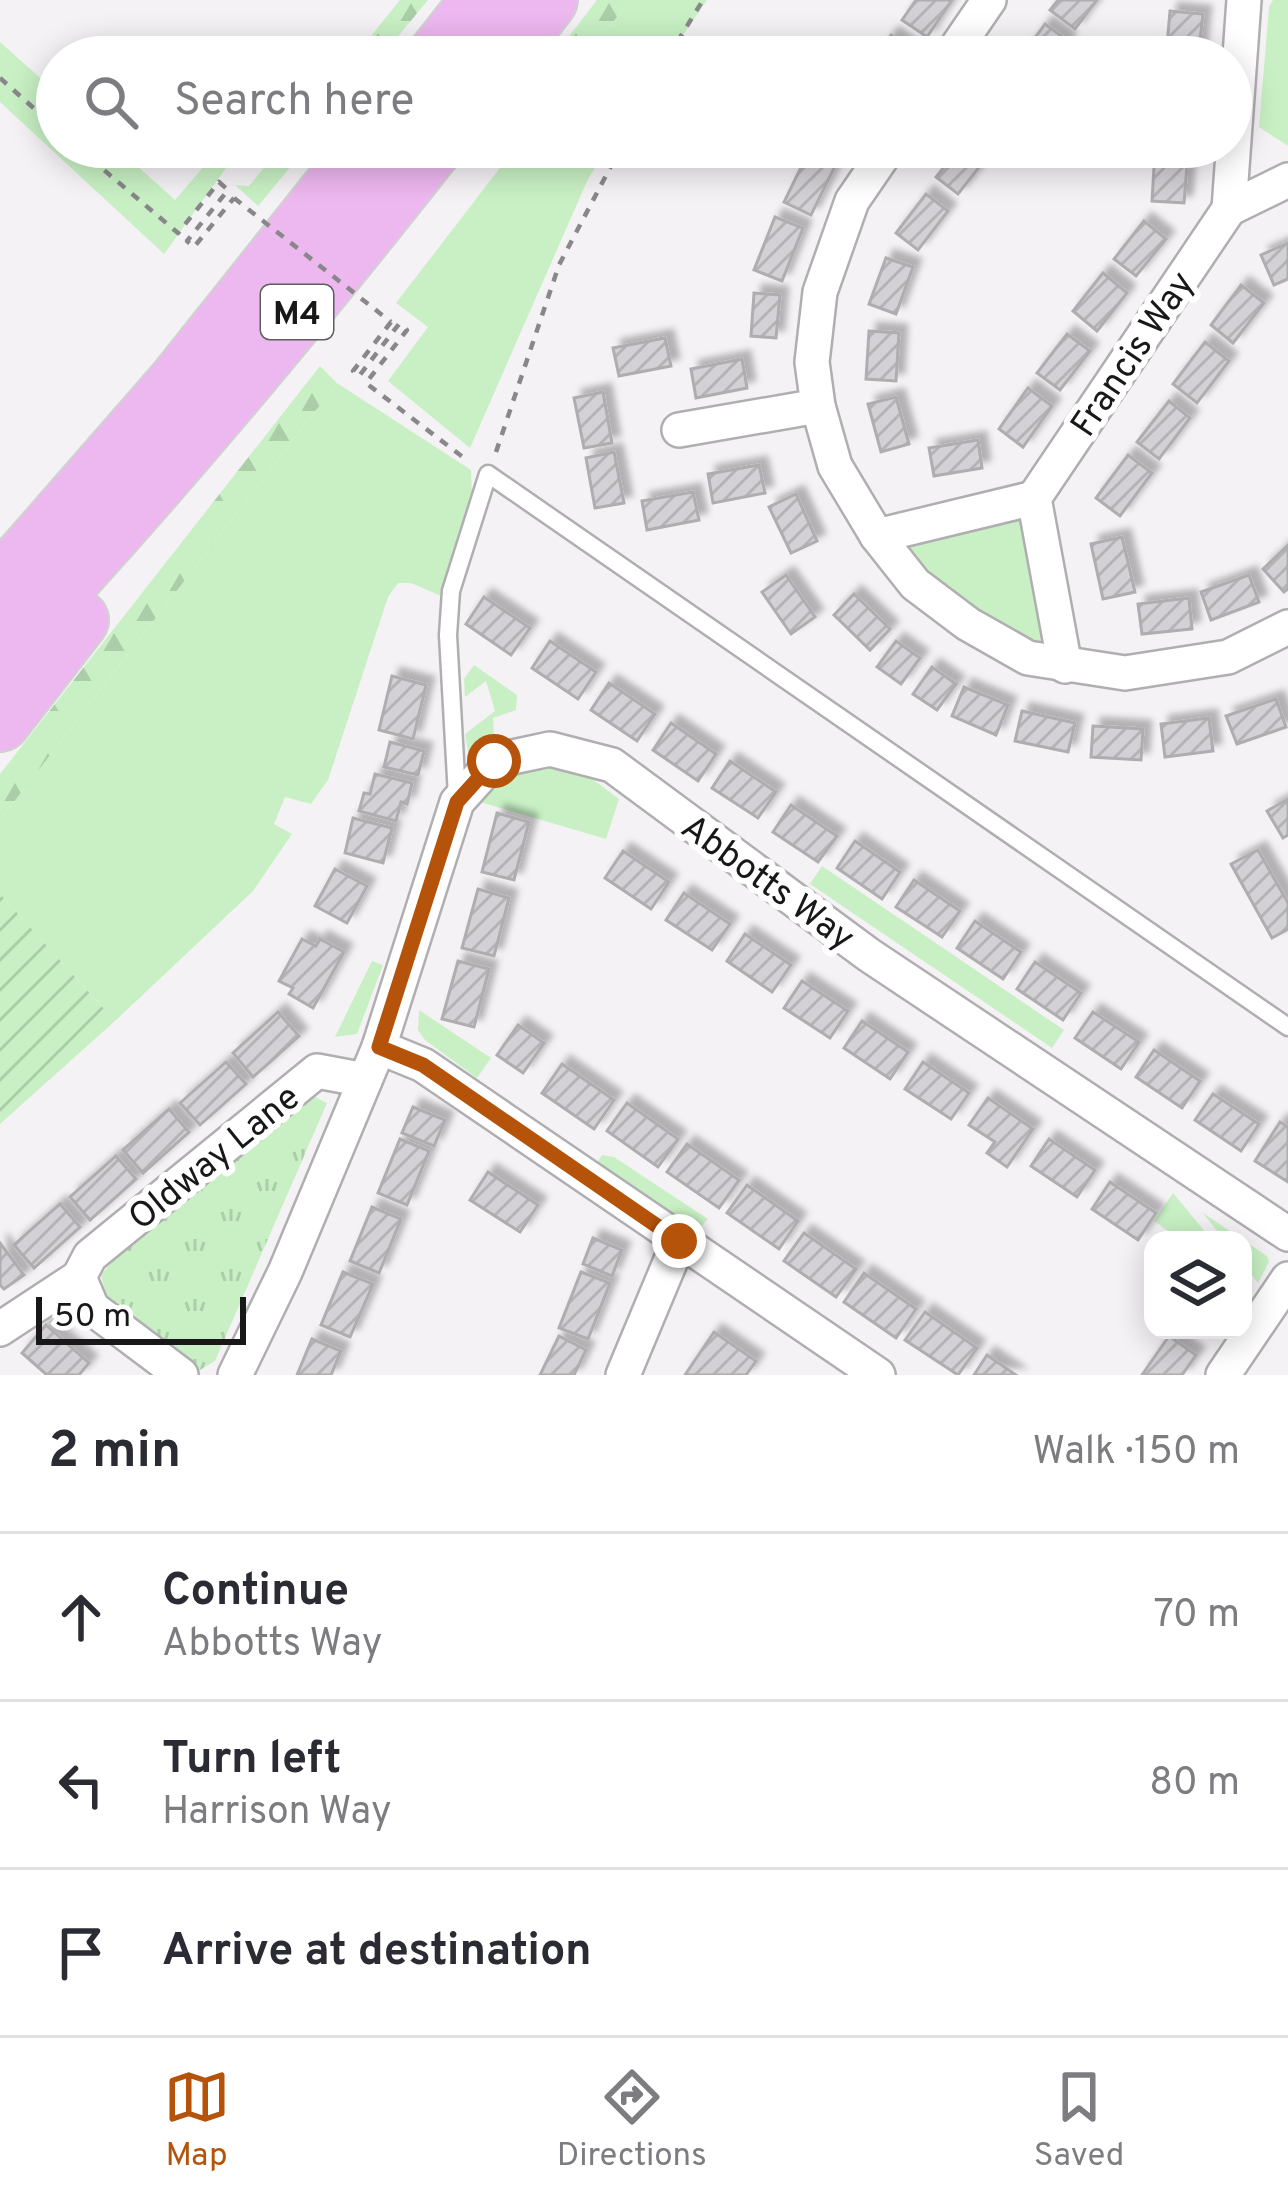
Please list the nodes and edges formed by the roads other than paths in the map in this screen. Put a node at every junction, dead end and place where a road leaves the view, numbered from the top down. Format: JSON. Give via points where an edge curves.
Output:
{"nodes":[{"id":1,"x":482,"y":0,"type":"edge"},
{"id":2,"x":548,"y":0,"type":"edge"},
{"id":3,"x":989,"y":0,"type":"edge"},
{"id":4,"x":1244,"y":0,"type":"edge"},
{"id":5,"x":454,"y":36,"type":"edge"},
{"id":6,"x":520,"y":36,"type":"edge"},
{"id":7,"x":964,"y":36,"type":"edge"},
{"id":8,"x":1241,"y":36,"type":"edge"},
{"id":9,"x":349,"y":168,"type":"edge"},
{"id":10,"x":415,"y":168,"type":"edge"},
{"id":11,"x":875,"y":168,"type":"edge"},
{"id":12,"x":1231,"y":168,"type":"edge"},
{"id":13,"x":1288,"y":180,"type":"edge"},
{"id":14,"x":1228,"y":209,"type":"junction"},
{"id":15,"x":178,"y":382,"type":"junction"},
{"id":16,"x":818,"y":406,"type":"junction"},
{"id":17,"x":680,"y":430,"type":"dead end"},
{"id":18,"x":182,"y":452,"type":"junction"},
{"id":19,"x":1034,"y":498,"type":"junction"},
{"id":20,"x":877,"y":536,"type":"junction"},
{"id":21,"x":0,"y":537,"type":"edge"},
{"id":22,"x":0,"y":587,"type":"edge"},
{"id":23,"x":1288,"y":627,"type":"edge"},
{"id":24,"x":0,"y":654,"type":"edge"},
{"id":25,"x":1065,"y":666,"type":"junction"},
{"id":26,"x":0,"y":721,"type":"edge"},
{"id":27,"x":457,"y":802,"type":"junction"},
{"id":28,"x":1288,"y":1027,"type":"edge"},
{"id":29,"x":379,"y":1047,"type":"junction"},
{"id":30,"x":365,"y":1080,"type":"junction"},
{"id":31,"x":1288,"y":1234,"type":"edge"},
{"id":32,"x":679,"y":1241,"type":"junction"},
{"id":33,"x":79,"y":1277,"type":"junction"},
{"id":34,"x":1288,"y":1279,"type":"edge"},
{"id":35,"x":0,"y":1329,"type":"edge"},
{"id":36,"x":181,"y":1375,"type":"edge"},
{"id":37,"x":235,"y":1375,"type":"edge"},
{"id":38,"x":623,"y":1375,"type":"edge"},
{"id":39,"x":878,"y":1375,"type":"edge"},
{"id":40,"x":1223,"y":1375,"type":"edge"}],
"edges":[{"from":1,"to":5,"type":"highway"},
{"from":2,"to":6,"type":"highway"},
{"from":3,"to":7,"type":"street"},
{"from":4,"to":8,"type":"street"},
{"from":9,"to":15,"type":"highway","number":"M4"},
{"from":10,"to":18,"type":"highway","number":"M4"},
{"from":11,"to":16,"type":"street","via":[[852,201],[820,292],[812,362]]},
{"from":12,"to":14,"type":"street"},
{"from":13,"to":14,"type":"street"},
{"from":14,"to":19,"type":"street","name":"Francis Way"},
{"from":15,"to":21,"type":"highway","number":"M4"},
{"from":15,"to":22,"type":"highway","number":"M4"},
{"from":16,"to":17,"type":"street"},
{"from":16,"to":20,"type":"street","via":[[835,466]]},
{"from":18,"to":24,"type":"highway","number":"M4"},
{"from":18,"to":26,"type":"highway","number":"M4","via":[[97,595]]},
{"from":19,"to":20,"type":"street"},
{"from":19,"to":25,"type":"street"},
{"from":20,"to":25,"type":"street","via":[[915,584],[968,624],[1028,658]]},
{"from":23,"to":25,"type":"street","via":[[1228,657],[1125,674]]},
{"from":27,"to":28,"type":"lane","via":[[451,591],[488,474]]},
{"from":27,"to":29,"type":"street","name":"Abbotts Way"},
{"from":27,"to":31,"type":"street","name":"Abbotts Way","via":[[494,761],[550,749],[612,765],[868,955]]},
{"from":29,"to":30,"type":"street","name":"Oldway Lane"},
{"from":29,"to":32,"type":"street","via":[[423,1065]]},
{"from":30,"to":33,"type":"street","name":"Oldway Lane","via":[[317,1071],[90,1256]]},
{"from":30,"to":37,"type":"street","name":"Oldway Lane"},
{"from":32,"to":38,"type":"street"},
{"from":32,"to":39,"type":"street"},
{"from":33,"to":35,"type":"street","name":"Oldway Lane"},
{"from":33,"to":36,"type":"street","via":[[92,1308]]},
{"from":34,"to":40,"type":"street"}]}
